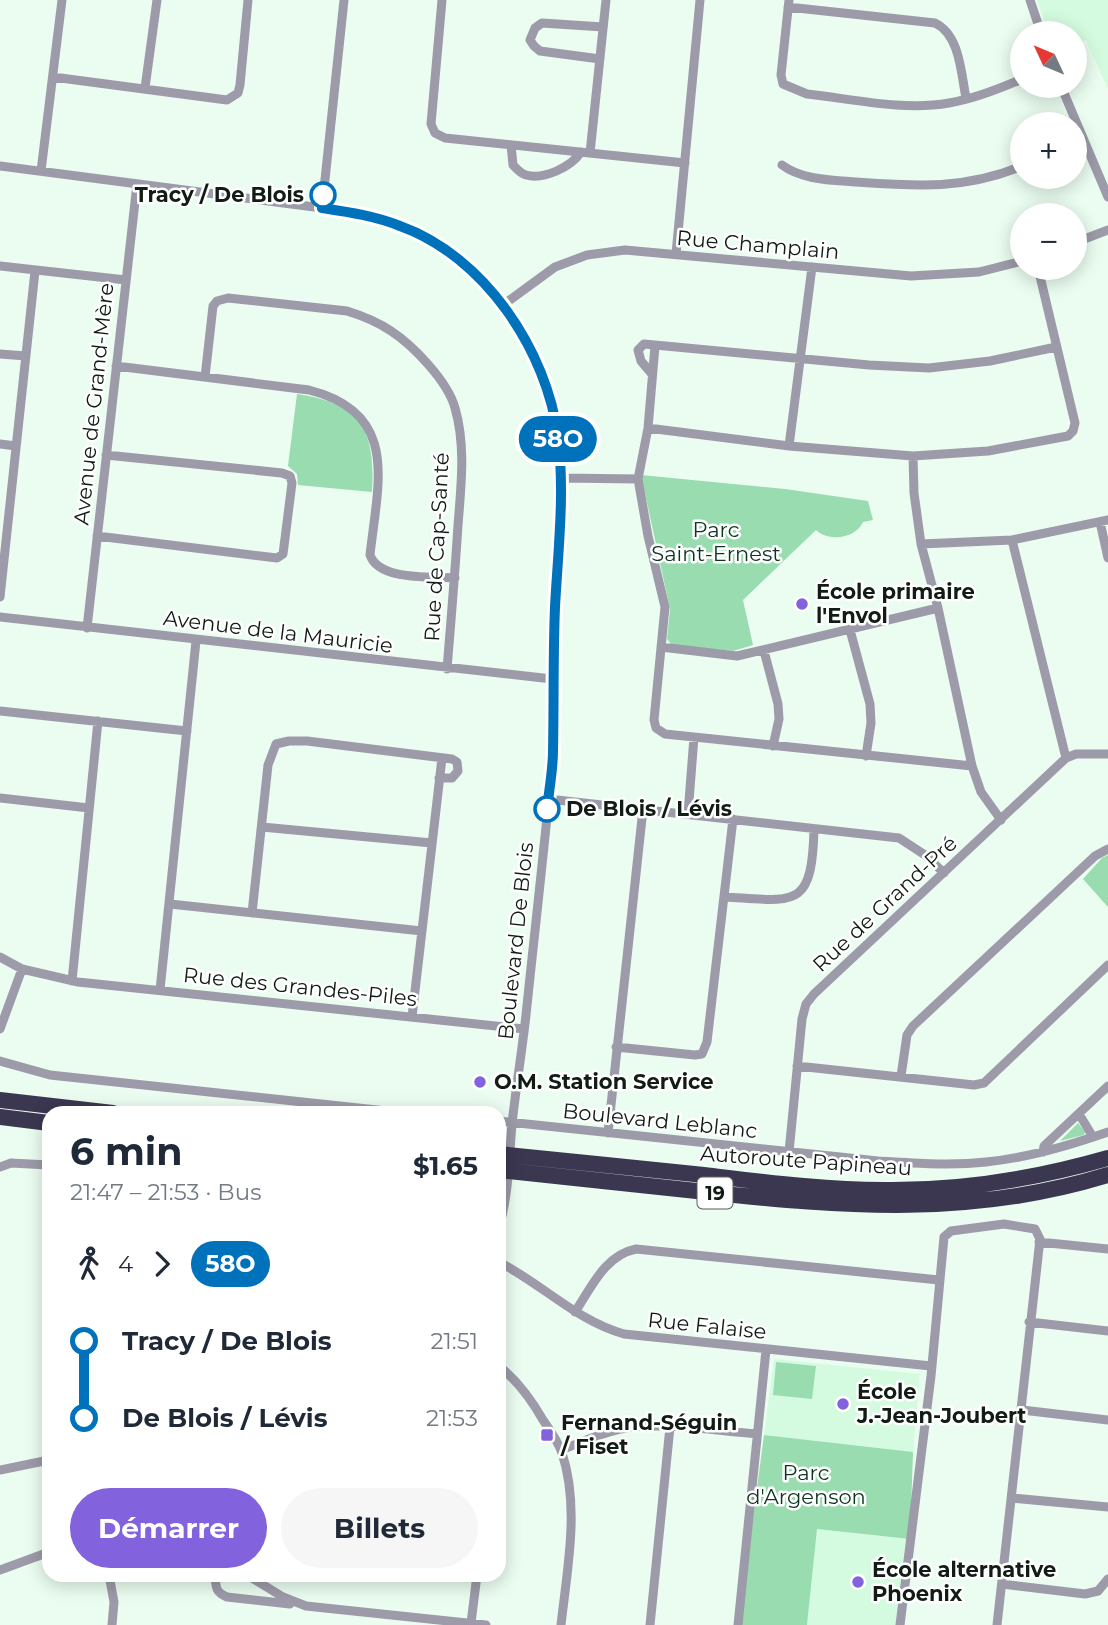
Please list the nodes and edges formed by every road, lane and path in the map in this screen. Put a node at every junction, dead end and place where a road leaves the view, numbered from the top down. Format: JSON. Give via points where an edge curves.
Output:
{"nodes":[{"id":1,"x":62,"y":0,"type":"edge"},
{"id":2,"x":157,"y":0,"type":"edge"},
{"id":3,"x":248,"y":0,"type":"edge"},
{"id":4,"x":344,"y":0,"type":"edge"},
{"id":5,"x":442,"y":0,"type":"edge"},
{"id":6,"x":606,"y":0,"type":"edge"},
{"id":7,"x":699,"y":0,"type":"edge"},
{"id":8,"x":1030,"y":0,"type":"edge"},
{"id":9,"x":789,"y":3,"type":"edge"},
{"id":10,"x":1037,"y":21,"type":"edge"},
{"id":11,"x":603,"y":27,"type":"junction"},
{"id":12,"x":600,"y":59,"type":"junction"},
{"id":13,"x":53,"y":77,"type":"junction"},
{"id":14,"x":1010,"y":84,"type":"edge"},
{"id":15,"x":145,"y":88,"type":"junction"},
{"id":16,"x":966,"y":98,"type":"junction"},
{"id":17,"x":511,"y":145,"type":"junction"},
{"id":18,"x":585,"y":153,"type":"junction"},
{"id":19,"x":1087,"y":158,"type":"edge"},
{"id":20,"x":685,"y":163,"type":"junction"},
{"id":21,"x":782,"y":165,"type":"dead end"},
{"id":22,"x":0,"y":166,"type":"edge"},
{"id":23,"x":1010,"y":170,"type":"edge"},
{"id":24,"x":41,"y":171,"type":"junction"},
{"id":25,"x":138,"y":184,"type":"junction"},
{"id":26,"x":1108,"y":197,"type":"edge"},
{"id":27,"x":322,"y":208,"type":"junction"},
{"id":28,"x":1108,"y":230,"type":"edge"},
{"id":29,"x":1087,"y":238,"type":"edge"},
{"id":30,"x":677,"y":254,"type":"junction"},
{"id":31,"x":1010,"y":264,"type":"edge"},
{"id":32,"x":0,"y":266,"type":"edge"},
{"id":33,"x":812,"y":267,"type":"junction"},
{"id":34,"x":35,"y":271,"type":"junction"},
{"id":35,"x":126,"y":280,"type":"junction"},
{"id":36,"x":1041,"y":280,"type":"edge"},
{"id":37,"x":503,"y":305,"type":"junction"},
{"id":38,"x":655,"y":346,"type":"junction"},
{"id":39,"x":1056,"y":347,"type":"junction"},
{"id":40,"x":0,"y":354,"type":"edge"},
{"id":41,"x":26,"y":356,"type":"junction"},
{"id":42,"x":802,"y":358,"type":"junction"},
{"id":43,"x":116,"y":366,"type":"junction"},
{"id":44,"x":652,"y":374,"type":"junction"},
{"id":45,"x":205,"y":377,"type":"junction"},
{"id":46,"x":648,"y":429,"type":"junction"},
{"id":47,"x":0,"y":444,"type":"edge"},
{"id":48,"x":16,"y":446,"type":"junction"},
{"id":49,"x":789,"y":446,"type":"junction"},
{"id":50,"x":106,"y":455,"type":"junction"},
{"id":51,"x":913,"y":456,"type":"junction"},
{"id":52,"x":561,"y":478,"type":"junction"},
{"id":53,"x":638,"y":479,"type":"junction"},
{"id":54,"x":1104,"y":521,"type":"edge"},
{"id":55,"x":97,"y":536,"type":"junction"},
{"id":56,"x":1012,"y":540,"type":"junction"},
{"id":57,"x":921,"y":544,"type":"junction"},
{"id":58,"x":1108,"y":558,"type":"edge"},
{"id":59,"x":455,"y":578,"type":"junction"},
{"id":60,"x":0,"y":597,"type":"edge"},
{"id":61,"x":938,"y":608,"type":"junction"},
{"id":62,"x":0,"y":617,"type":"edge"},
{"id":63,"x":87,"y":628,"type":"junction"},
{"id":64,"x":850,"y":630,"type":"junction"},
{"id":65,"x":196,"y":641,"type":"junction"},
{"id":66,"x":661,"y":648,"type":"junction"},
{"id":67,"x":764,"y":651,"type":"junction"},
{"id":68,"x":447,"y":669,"type":"junction"},
{"id":69,"x":552,"y":679,"type":"junction"},
{"id":70,"x":0,"y":710,"type":"edge"},
{"id":71,"x":98,"y":722,"type":"junction"},
{"id":72,"x":187,"y":732,"type":"junction"},
{"id":73,"x":694,"y":737,"type":"junction"},
{"id":74,"x":773,"y":746,"type":"junction"},
{"id":75,"x":1108,"y":754,"type":"edge"},
{"id":76,"x":866,"y":756,"type":"junction"},
{"id":77,"x":442,"y":758,"type":"junction"},
{"id":78,"x":1066,"y":758,"type":"junction"},
{"id":79,"x":972,"y":766,"type":"junction"},
{"id":80,"x":439,"y":778,"type":"junction"},
{"id":81,"x":0,"y":798,"type":"edge"},
{"id":82,"x":548,"y":799,"type":"junction"},
{"id":83,"x":89,"y":808,"type":"junction"},
{"id":84,"x":643,"y":808,"type":"junction"},
{"id":85,"x":688,"y":814,"type":"junction"},
{"id":86,"x":733,"y":819,"type":"junction"},
{"id":87,"x":1001,"y":820,"type":"junction"},
{"id":88,"x":262,"y":827,"type":"junction"},
{"id":89,"x":814,"y":829,"type":"junction"},
{"id":90,"x":432,"y":843,"type":"junction"},
{"id":91,"x":1108,"y":849,"type":"edge"},
{"id":92,"x":944,"y":873,"type":"junction"},
{"id":93,"x":724,"y":897,"type":"junction"},
{"id":94,"x":170,"y":904,"type":"junction"},
{"id":95,"x":252,"y":913,"type":"junction"},
{"id":96,"x":422,"y":931,"type":"junction"},
{"id":97,"x":0,"y":957,"type":"edge"},
{"id":98,"x":1108,"y":965,"type":"edge"},
{"id":99,"x":22,"y":969,"type":"junction"},
{"id":100,"x":72,"y":981,"type":"junction"},
{"id":101,"x":160,"y":990,"type":"junction"},
{"id":102,"x":412,"y":1017,"type":"junction"},
{"id":103,"x":0,"y":1029,"type":"edge"},
{"id":104,"x":524,"y":1029,"type":"junction"},
{"id":105,"x":616,"y":1047,"type":"junction"},
{"id":106,"x":0,"y":1061,"type":"edge"},
{"id":107,"x":797,"y":1066,"type":"junction"},
{"id":108,"x":901,"y":1076,"type":"junction"},
{"id":109,"x":1108,"y":1086,"type":"edge"},
{"id":110,"x":0,"y":1091,"type":"edge"},
{"id":111,"x":0,"y":1100,"type":"edge"},
{"id":112,"x":51,"y":1106,"type":"edge"},
{"id":113,"x":56,"y":1106,"type":"edge"},
{"id":114,"x":340,"y":1106,"type":"edge"},
{"id":115,"x":1079,"y":1114,"type":"junction"},
{"id":116,"x":0,"y":1117,"type":"edge"},
{"id":117,"x":42,"y":1124,"type":"edge"},
{"id":118,"x":506,"y":1124,"type":"edge"},
{"id":119,"x":42,"y":1125,"type":"edge"},
{"id":120,"x":0,"y":1126,"type":"edge"},
{"id":121,"x":512,"y":1126,"type":"junction"},
{"id":122,"x":1108,"y":1132,"type":"edge"},
{"id":123,"x":608,"y":1133,"type":"junction"},
{"id":124,"x":1093,"y":1137,"type":"junction"},
{"id":125,"x":789,"y":1152,"type":"junction"},
{"id":126,"x":1043,"y":1152,"type":"junction"},
{"id":127,"x":1108,"y":1152,"type":"edge"},
{"id":128,"x":506,"y":1155,"type":"edge"},
{"id":129,"x":1108,"y":1158,"type":"edge"},
{"id":130,"x":42,"y":1165,"type":"edge"},
{"id":131,"x":0,"y":1167,"type":"edge"},
{"id":132,"x":506,"y":1171,"type":"edge"},
{"id":133,"x":1081,"y":1174,"type":"junction"},
{"id":134,"x":1108,"y":1175,"type":"edge"},
{"id":135,"x":506,"y":1190,"type":"edge"},
{"id":136,"x":1039,"y":1242,"type":"junction"},
{"id":137,"x":1108,"y":1250,"type":"edge"},
{"id":138,"x":506,"y":1266,"type":"edge"},
{"id":139,"x":939,"y":1280,"type":"junction"},
{"id":140,"x":575,"y":1312,"type":"junction"},
{"id":141,"x":1029,"y":1322,"type":"junction"},
{"id":142,"x":1108,"y":1331,"type":"edge"},
{"id":143,"x":766,"y":1350,"type":"junction"},
{"id":144,"x":931,"y":1366,"type":"junction"},
{"id":145,"x":506,"y":1372,"type":"edge"},
{"id":146,"x":1022,"y":1410,"type":"junction"},
{"id":147,"x":1108,"y":1420,"type":"edge"},
{"id":148,"x":670,"y":1427,"type":"junction"},
{"id":149,"x":757,"y":1434,"type":"junction"},
{"id":150,"x":561,"y":1450,"type":"junction"},
{"id":151,"x":42,"y":1461,"type":"edge"},
{"id":152,"x":0,"y":1470,"type":"edge"},
{"id":153,"x":1012,"y":1498,"type":"junction"},
{"id":154,"x":1108,"y":1507,"type":"edge"},
{"id":155,"x":42,"y":1555,"type":"edge"},
{"id":156,"x":0,"y":1570,"type":"edge"},
{"id":157,"x":1108,"y":1579,"type":"edge"},
{"id":158,"x":110,"y":1582,"type":"edge"},
{"id":159,"x":216,"y":1582,"type":"edge"},
{"id":160,"x":258,"y":1582,"type":"edge"},
{"id":161,"x":476,"y":1582,"type":"edge"},
{"id":162,"x":1002,"y":1584,"type":"junction"},
{"id":163,"x":306,"y":1605,"type":"junction"},
{"id":164,"x":471,"y":1623,"type":"edge"},
{"id":165,"x":112,"y":1625,"type":"edge"},
{"id":166,"x":486,"y":1625,"type":"edge"},
{"id":167,"x":561,"y":1625,"type":"edge"},
{"id":168,"x":650,"y":1625,"type":"edge"},
{"id":169,"x":738,"y":1625,"type":"edge"},
{"id":170,"x":900,"y":1625,"type":"edge"},
{"id":171,"x":997,"y":1625,"type":"edge"}],
"edges":[{"from":1,"to":13,"type":"street"},
{"from":2,"to":15,"type":"street"},
{"from":3,"to":15,"type":"street","via":[[238,93],[227,100]]},
{"from":4,"to":27,"type":"street"},
{"from":5,"to":17,"type":"street","via":[[431,124],[435,133]]},
{"from":6,"to":11,"type":"street"},
{"from":7,"to":20,"type":"street"},
{"from":8,"to":10,"type":"street"},
{"from":9,"to":16,"type":"street","via":[[945,28],[957,54]]},
{"from":9,"to":16,"type":"street","via":[[781,75],[783,84],[796,91],[906,105]]},
{"from":11,"to":12,"type":"street"},
{"from":11,"to":12,"type":"street","via":[[542,23],[530,40],[540,51]]},
{"from":12,"to":18,"type":"street"},
{"from":13,"to":15,"type":"street"},
{"from":13,"to":24,"type":"street"},
{"from":14,"to":16,"type":"street"},
{"from":17,"to":18,"type":"street"},
{"from":17,"to":18,"type":"street","via":[[513,165],[529,176],[573,164]]},
{"from":18,"to":20,"type":"street"},
{"from":19,"to":26,"type":"street"},
{"from":20,"to":30,"type":"street"},
{"from":21,"to":23,"type":"street","via":[[793,173],[831,180],[922,186],[979,181]]},
{"from":22,"to":24,"type":"street","name":"Boulevard De Blois"},
{"from":24,"to":25,"type":"street","name":"Boulevard De Blois"},
{"from":25,"to":27,"type":"street","name":"Boulevard De Blois"},
{"from":25,"to":35,"type":"street","name":"Avenue de Grand-Mère"},
{"from":27,"to":37,"type":"street","name":"Boulevard De Blois","via":[[380,219],[439,245]]},
{"from":28,"to":29,"type":"street"},
{"from":30,"to":33,"type":"street","name":"Rue Champlain"},
{"from":30,"to":37,"type":"street","name":"Rue Champlain","via":[[625,250],[587,254],[555,267]]},
{"from":31,"to":33,"type":"street","name":"Rue Champlain","via":[[979,272],[911,276]]},
{"from":32,"to":34,"type":"street"},
{"from":33,"to":42,"type":"street"},
{"from":34,"to":35,"type":"street"},
{"from":34,"to":41,"type":"street"},
{"from":35,"to":43,"type":"street","name":"Avenue de Grand-Mère"},
{"from":36,"to":39,"type":"street"},
{"from":37,"to":52,"type":"street","name":"Boulevard De Blois","via":[[532,349],[550,396]]},
{"from":38,"to":42,"type":"street"},
{"from":38,"to":44,"type":"street"},
{"from":38,"to":44,"type":"street","via":[[644,344],[638,350],[640,361]]},
{"from":39,"to":42,"type":"street","via":[[929,368]]},
{"from":39,"to":51,"type":"street","via":[[1075,423],[1068,436],[988,451]]},
{"from":40,"to":41,"type":"street"},
{"from":41,"to":48,"type":"street"},
{"from":42,"to":49,"type":"street"},
{"from":43,"to":45,"type":"street"},
{"from":43,"to":50,"type":"street","name":"Avenue de Grand-Mère"},
{"from":44,"to":46,"type":"street"},
{"from":45,"to":59,"type":"street","via":[[308,390],[353,408],[371,431],[377,450],[373,562],[400,574]]},
{"from":45,"to":59,"type":"street","name":"Rue de Cap-Santé","via":[[213,306],[228,298],[347,311],[391,331],[411,347],[455,407],[463,456]]},
{"from":46,"to":49,"type":"street"},
{"from":46,"to":53,"type":"street"},
{"from":47,"to":48,"type":"street"},
{"from":48,"to":60,"type":"street"},
{"from":49,"to":51,"type":"street"},
{"from":50,"to":55,"type":"street","name":"Avenue de Grand-Mère"},
{"from":50,"to":55,"type":"street","via":[[282,473],[290,476],[292,483],[283,554],[277,558]]},
{"from":51,"to":57,"type":"street"},
{"from":52,"to":53,"type":"street"},
{"from":52,"to":69,"type":"street","name":"Boulevard De Blois"},
{"from":53,"to":66,"type":"street","via":[[664,607]]},
{"from":54,"to":56,"type":"street"},
{"from":54,"to":58,"type":"street"},
{"from":55,"to":63,"type":"street","name":"Avenue de Grand-Mère"},
{"from":56,"to":57,"type":"street"},
{"from":56,"to":78,"type":"street"},
{"from":57,"to":61,"type":"street"},
{"from":59,"to":68,"type":"street","name":"Rue de Cap-Santé"},
{"from":61,"to":64,"type":"street"},
{"from":61,"to":79,"type":"street"},
{"from":62,"to":63,"type":"street","name":"Avenue de la Mauricie"},
{"from":63,"to":65,"type":"street","name":"Avenue de la Mauricie"},
{"from":64,"to":67,"type":"street"},
{"from":64,"to":76,"type":"street","via":[[870,704]]},
{"from":65,"to":68,"type":"street","name":"Avenue de la Mauricie"},
{"from":65,"to":72,"type":"street"},
{"from":66,"to":67,"type":"street","via":[[737,656]]},
{"from":66,"to":73,"type":"street","via":[[656,728],[665,734]]},
{"from":67,"to":74,"type":"street","via":[[778,704]]},
{"from":68,"to":69,"type":"street","name":"Avenue de la Mauricie"},
{"from":69,"to":82,"type":"street","name":"Boulevard De Blois"},
{"from":70,"to":71,"type":"street"},
{"from":71,"to":72,"type":"street"},
{"from":71,"to":83,"type":"street"},
{"from":72,"to":94,"type":"street"},
{"from":73,"to":74,"type":"street"},
{"from":73,"to":85,"type":"street"},
{"from":74,"to":76,"type":"street"},
{"from":75,"to":78,"type":"street"},
{"from":76,"to":79,"type":"street"},
{"from":77,"to":80,"type":"street"},
{"from":77,"to":80,"type":"street","via":[[457,762],[458,771],[452,778]]},
{"from":77,"to":88,"type":"street","via":[[307,741],[276,744],[268,765]]},
{"from":78,"to":87,"type":"street","name":"Rue de Grand-Pré"},
{"from":79,"to":87,"type":"street","via":[[981,792]]},
{"from":80,"to":90,"type":"street"},
{"from":81,"to":83,"type":"street"},
{"from":82,"to":84,"type":"street"},
{"from":82,"to":104,"type":"street","name":"Boulevard De Blois"},
{"from":83,"to":100,"type":"street"},
{"from":84,"to":85,"type":"street"},
{"from":84,"to":105,"type":"street"},
{"from":85,"to":86,"type":"street"},
{"from":86,"to":89,"type":"street"},
{"from":86,"to":93,"type":"street"},
{"from":87,"to":92,"type":"street","name":"Rue de Grand-Pré"},
{"from":88,"to":90,"type":"street"},
{"from":88,"to":95,"type":"street"},
{"from":89,"to":92,"type":"street","via":[[898,838]]},
{"from":89,"to":93,"type":"street","via":[[813,864],[800,891],[780,900]]},
{"from":90,"to":96,"type":"street"},
{"from":91,"to":108,"type":"street","via":[[1095,856],[913,1026],[907,1035]]},
{"from":92,"to":107,"type":"street","name":"Rue de Grand-Pré","via":[[806,1004]]},
{"from":93,"to":105,"type":"street","via":[[702,1054]]},
{"from":94,"to":95,"type":"street"},
{"from":94,"to":101,"type":"street"},
{"from":95,"to":96,"type":"street"},
{"from":96,"to":102,"type":"street"},
{"from":97,"to":99,"type":"street","name":"Rue des Grandes-Piles"},
{"from":98,"to":108,"type":"street","via":[[984,1083],[974,1086]]},
{"from":99,"to":100,"type":"street","name":"Rue des Grandes-Piles"},
{"from":99,"to":103,"type":"street"},
{"from":100,"to":101,"type":"street","name":"Rue des Grandes-Piles"},
{"from":101,"to":102,"type":"street","name":"Rue des Grandes-Piles"},
{"from":102,"to":104,"type":"street","name":"Rue des Grandes-Piles"},
{"from":104,"to":121,"type":"street","name":"Boulevard De Blois"},
{"from":105,"to":123,"type":"street"},
{"from":106,"to":114,"type":"street","via":[[50,1075]]},
{"from":107,"to":108,"type":"street"},
{"from":107,"to":125,"type":"street","name":"Rue de Grand-Pré"},
{"from":109,"to":115,"type":"street"},
{"from":110,"to":113,"type":"highway"},
{"from":111,"to":112,"type":"highway"},
{"from":115,"to":124,"type":"street"},
{"from":115,"to":126,"type":"street"},
{"from":116,"to":117,"type":"highway"},
{"from":118,"to":121,"type":"street","name":"Boulevard Leblanc"},
{"from":119,"to":120,"type":"highway"},
{"from":121,"to":123,"type":"street","name":"Boulevard Leblanc"},
{"from":121,"to":135,"type":"street","name":"Boulevard De Blois"},
{"from":122,"to":124,"type":"street","name":"Boulevard Leblanc"},
{"from":123,"to":125,"type":"street","name":"Boulevard Leblanc"},
{"from":124,"to":126,"type":"street","name":"Boulevard Leblanc"},
{"from":125,"to":126,"type":"street","name":"Boulevard Leblanc","via":[[939,1164],[990,1162]]},
{"from":127,"to":133,"type":"highway"},
{"from":128,"to":133,"type":"highway","name":"Autoroute Papineau","number":"19","via":[[881,1190]]},
{"from":129,"to":133,"type":"highway","name":"Autoroute Papineau","number":"19"},
{"from":130,"to":131,"type":"street"},
{"from":132,"to":133,"type":"highway","name":"Autoroute Papineau","number":"19","via":[[881,1206],[989,1200]]},
{"from":133,"to":134,"type":"highway"},
{"from":136,"to":137,"type":"street"},
{"from":136,"to":139,"type":"street","via":[[1035,1230],[1014,1225],[950,1231],[944,1237]]},
{"from":136,"to":141,"type":"street"},
{"from":138,"to":140,"type":"street","name":"Rue Falaise"},
{"from":139,"to":140,"type":"street","via":[[636,1249],[611,1260]]},
{"from":139,"to":144,"type":"street"},
{"from":140,"to":143,"type":"street","name":"Rue Falaise","via":[[608,1329],[635,1336]]},
{"from":141,"to":142,"type":"street"},
{"from":141,"to":146,"type":"street"},
{"from":143,"to":144,"type":"street","name":"Rue Falaise"},
{"from":143,"to":149,"type":"street"},
{"from":144,"to":170,"type":"street"},
{"from":145,"to":150,"type":"street","via":[[531,1399]]},
{"from":146,"to":147,"type":"street"},
{"from":146,"to":153,"type":"street"},
{"from":148,"to":149,"type":"street"},
{"from":148,"to":150,"type":"street","via":[[633,1427]]},
{"from":148,"to":168,"type":"street"},
{"from":149,"to":169,"type":"street"},
{"from":150,"to":167,"type":"street","via":[[570,1542]]},
{"from":151,"to":152,"type":"street"},
{"from":153,"to":154,"type":"street"},
{"from":153,"to":162,"type":"street"},
{"from":155,"to":156,"type":"street"},
{"from":157,"to":162,"type":"street","via":[[1098,1591],[1085,1594]]},
{"from":158,"to":165,"type":"street"},
{"from":159,"to":163,"type":"street","via":[[219,1594],[227,1597]]},
{"from":160,"to":163,"type":"street"},
{"from":161,"to":164,"type":"street"},
{"from":162,"to":171,"type":"street"},
{"from":163,"to":164,"type":"street"},
{"from":164,"to":166,"type":"street"}]}
